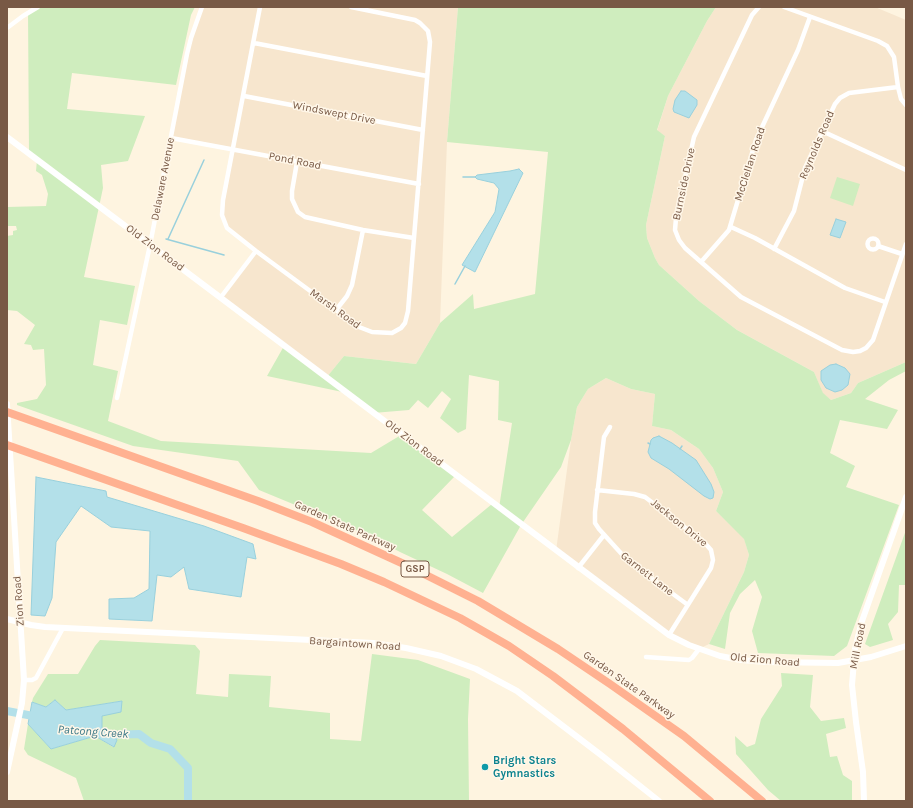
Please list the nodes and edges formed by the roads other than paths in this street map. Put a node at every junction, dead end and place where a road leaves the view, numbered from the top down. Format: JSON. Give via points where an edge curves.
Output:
{"nodes":[{"id":1,"x":38,"y":7,"type":"edge"},
{"id":2,"x":202,"y":7,"type":"edge"},
{"id":3,"x":260,"y":7,"type":"edge"},
{"id":4,"x":352,"y":7,"type":"edge"},
{"id":5,"x":759,"y":7,"type":"edge"},
{"id":6,"x":784,"y":7,"type":"edge"},
{"id":7,"x":810,"y":17,"type":"junction"},
{"id":8,"x":7,"y":28,"type":"edge"},
{"id":9,"x":254,"y":43,"type":"junction"},
{"id":10,"x":427,"y":76,"type":"junction"},
{"id":11,"x":898,"y":87,"type":"junction"},
{"id":12,"x":244,"y":96,"type":"junction"},
{"id":13,"x":906,"y":104,"type":"edge"},
{"id":14,"x":423,"y":130,"type":"junction"},
{"id":15,"x":822,"y":131,"type":"junction"},
{"id":16,"x":7,"y":137,"type":"edge"},
{"id":17,"x":171,"y":138,"type":"junction"},
{"id":18,"x":234,"y":150,"type":"junction"},
{"id":19,"x":297,"y":162,"type":"junction"},
{"id":20,"x":906,"y":170,"type":"edge"},
{"id":21,"x":419,"y":184,"type":"junction"},
{"id":22,"x":731,"y":227,"type":"junction"},
{"id":23,"x":363,"y":230,"type":"junction"},
{"id":24,"x":414,"y":238,"type":"junction"},
{"id":25,"x":906,"y":244,"type":"edge"},
{"id":26,"x":150,"y":245,"type":"junction"},
{"id":27,"x":878,"y":246,"type":"dead end"},
{"id":28,"x":774,"y":249,"type":"junction"},
{"id":29,"x":256,"y":251,"type":"junction"},
{"id":30,"x":904,"y":255,"type":"edge"},
{"id":31,"x":701,"y":262,"type":"junction"},
{"id":32,"x":221,"y":297,"type":"junction"},
{"id":33,"x":885,"y":302,"type":"junction"},
{"id":34,"x":336,"y":310,"type":"junction"},
{"id":35,"x":118,"y":398,"type":"dead end"},
{"id":36,"x":7,"y":404,"type":"edge"},
{"id":37,"x":7,"y":412,"type":"edge"},
{"id":38,"x":610,"y":427,"type":"dead end"},
{"id":39,"x":7,"y":445,"type":"edge"},
{"id":40,"x":597,"y":490,"type":"junction"},
{"id":41,"x":906,"y":497,"type":"edge"},
{"id":42,"x":604,"y":535,"type":"junction"},
{"id":43,"x":578,"y":568,"type":"junction"},
{"id":44,"x":688,"y":605,"type":"junction"},
{"id":45,"x":7,"y":619,"type":"edge"},
{"id":46,"x":21,"y":623,"type":"junction"},
{"id":47,"x":63,"y":628,"type":"junction"},
{"id":48,"x":669,"y":635,"type":"junction"},
{"id":49,"x":906,"y":646,"type":"edge"},
{"id":50,"x":699,"y":649,"type":"junction"},
{"id":51,"x":646,"y":657,"type":"dead end"},
{"id":52,"x":854,"y":660,"type":"junction"},
{"id":53,"x":24,"y":680,"type":"junction"},
{"id":54,"x":7,"y":772,"type":"edge"},
{"id":55,"x":659,"y":801,"type":"edge"},
{"id":56,"x":710,"y":801,"type":"edge"},
{"id":57,"x":762,"y":801,"type":"edge"},
{"id":58,"x":864,"y":801,"type":"edge"}],
"edges":[{"from":1,"to":8,"type":"street"},
{"from":2,"to":17,"type":"street","name":"Delaware Avenue","via":[[187,54]]},
{"from":3,"to":9,"type":"street","name":"Marsh Road"},
{"from":4,"to":10,"type":"street","name":"Marsh Road","via":[[410,18],[420,23],[428,31],[430,42]]},
{"from":5,"to":31,"type":"street","name":"Burnside Drive","via":[[752,15],[696,134],[678,206],[675,222],[677,236]]},
{"from":6,"to":7,"type":"street"},
{"from":7,"to":11,"type":"street","via":[[887,46],[894,56]]},
{"from":7,"to":22,"type":"street","name":"McClellan Road","via":[[798,50],[756,140]]},
{"from":9,"to":10,"type":"street"},
{"from":9,"to":12,"type":"street","name":"Marsh Road"},
{"from":10,"to":14,"type":"street","name":"Marsh Road"},
{"from":11,"to":13,"type":"street","via":[[901,99]]},
{"from":11,"to":15,"type":"street","name":"Reynolds Road","via":[[845,94],[835,104]]},
{"from":12,"to":14,"type":"street","name":"Windswept Drive"},
{"from":12,"to":18,"type":"street","name":"Marsh Road"},
{"from":14,"to":21,"type":"street","name":"Marsh Road"},
{"from":15,"to":20,"type":"street"},
{"from":15,"to":28,"type":"street","name":"Reynolds Road","via":[[806,168],[792,215]]},
{"from":16,"to":26,"type":"street","name":"Old Zion Road"},
{"from":17,"to":18,"type":"street","name":"Pond Road"},
{"from":17,"to":26,"type":"street","name":"Delaware Avenue"},
{"from":18,"to":19,"type":"street","name":"Pond Road"},
{"from":18,"to":29,"type":"street","name":"Marsh Road","via":[[222,215],[227,228]]},
{"from":19,"to":21,"type":"street","name":"Pond Road"},
{"from":19,"to":23,"type":"street","via":[[292,199],[298,212],[316,221]]},
{"from":21,"to":24,"type":"street","name":"Marsh Road"},
{"from":22,"to":28,"type":"street"},
{"from":22,"to":31,"type":"street","name":"McClellan Road"},
{"from":23,"to":24,"type":"street"},
{"from":23,"to":34,"type":"street","via":[[352,285]]},
{"from":24,"to":34,"type":"street","name":"Marsh Road","via":[[408,311],[401,328],[392,332],[366,331]]},
{"from":25,"to":30,"type":"street"},
{"from":26,"to":32,"type":"street","name":"Old Zion Road"},
{"from":26,"to":35,"type":"street","name":"Delaware Avenue"},
{"from":27,"to":30,"type":"street"},
{"from":28,"to":33,"type":"street","via":[[845,288]]},
{"from":29,"to":32,"type":"street"},
{"from":29,"to":34,"type":"street","name":"Marsh Road"},
{"from":30,"to":33,"type":"street"},
{"from":31,"to":33,"type":"street","name":"Burnside Drive","via":[[741,297],[842,350],[853,352],[866,348],[873,340]]},
{"from":32,"to":43,"type":"street","name":"Old Zion Road"},
{"from":36,"to":46,"type":"street","name":"Zion Road"},
{"from":37,"to":57,"type":"highway","name":"Garden State Parkway","number":"GSP","via":[[292,514],[356,541],[472,598],[535,634],[610,684],[684,736]]},
{"from":38,"to":40,"type":"street","name":"Garnett Lane","via":[[604,437]]},
{"from":39,"to":56,"type":"highway","number":"GSP","via":[[327,559],[384,582],[460,618],[509,646],[553,676],[623,729]]},
{"from":40,"to":42,"type":"street","name":"Garnett Lane","via":[[594,520]]},
{"from":40,"to":44,"type":"street","name":"Jackson Drive","via":[[645,497],[707,545],[712,554],[712,566]]},
{"from":41,"to":52,"type":"street","name":"Mill Road","via":[[862,621]]},
{"from":42,"to":43,"type":"street"},
{"from":42,"to":44,"type":"street","name":"Garnett Lane","via":[[628,561]]},
{"from":43,"to":48,"type":"street","name":"Old Zion Road"},
{"from":44,"to":48,"type":"street","name":"Jackson Drive"},
{"from":45,"to":46,"type":"street","name":"Bargaintown Road"},
{"from":46,"to":47,"type":"street","name":"Bargaintown Road"},
{"from":46,"to":53,"type":"street","name":"Zion Road"},
{"from":47,"to":53,"type":"street","via":[[36,678]]},
{"from":47,"to":55,"type":"street","name":"Bargaintown Road","via":[[369,643],[441,656],[482,672],[517,691]]},
{"from":48,"to":50,"type":"street","name":"Old Zion Road"},
{"from":49,"to":52,"type":"street","name":"Old Zion Road"},
{"from":50,"to":51,"type":"street","via":[[689,660]]},
{"from":50,"to":52,"type":"street","name":"Old Zion Road","via":[[729,658],[753,661],[826,664]]},
{"from":52,"to":58,"type":"street","name":"Mill Road","via":[[853,696],[863,772]]},
{"from":53,"to":54,"type":"street","name":"Zion Road"}]}
